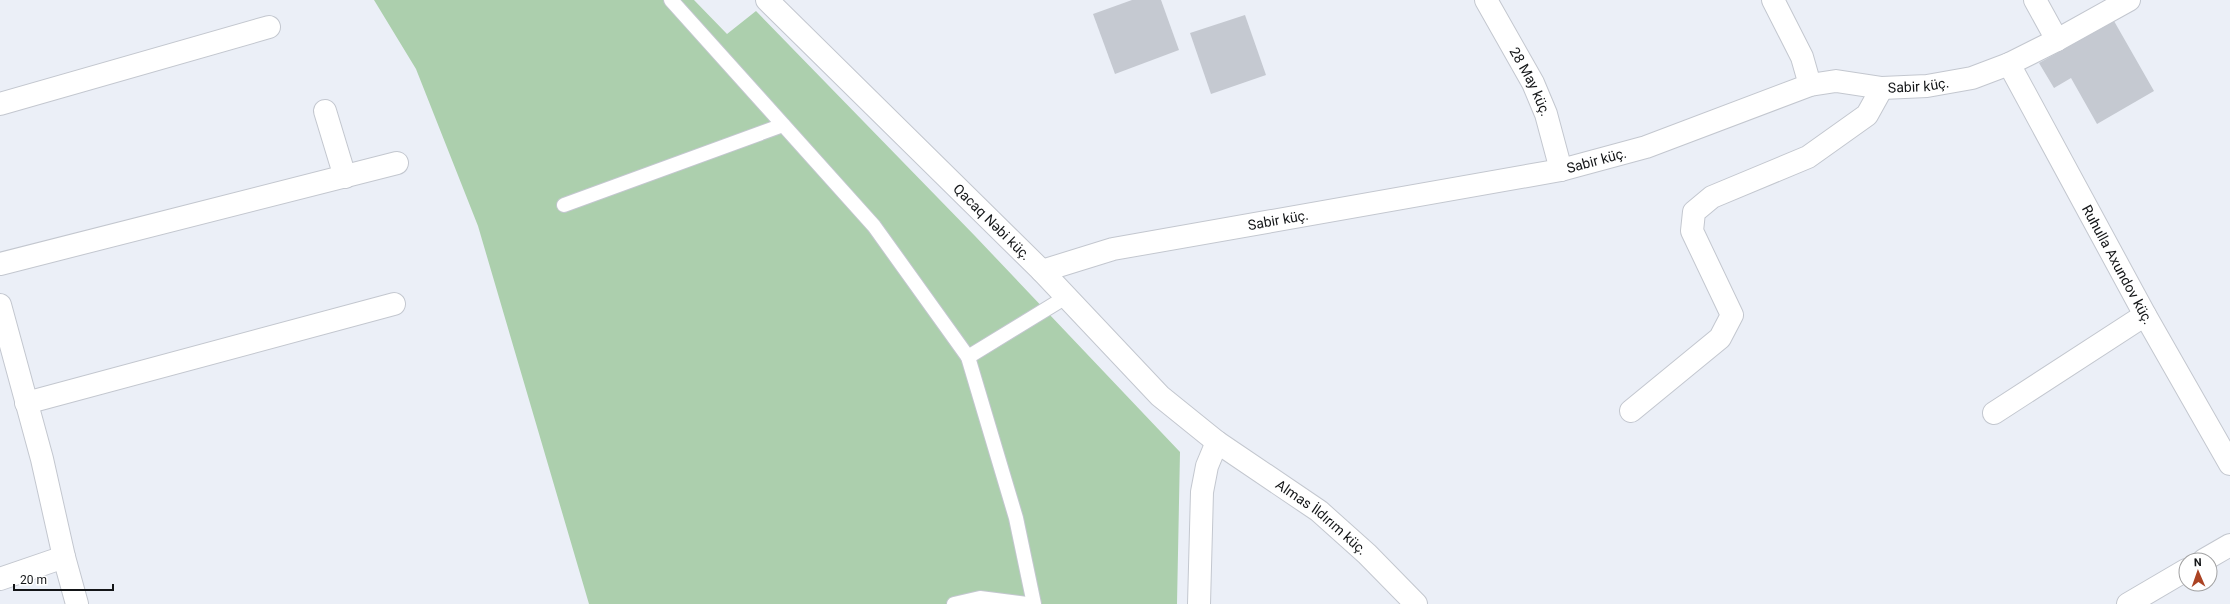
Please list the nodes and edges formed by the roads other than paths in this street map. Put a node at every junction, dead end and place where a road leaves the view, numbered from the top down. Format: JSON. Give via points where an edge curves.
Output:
{"nodes":[{"id":1,"x":671,"y":0,"type":"edge"},
{"id":2,"x":767,"y":0,"type":"edge"},
{"id":3,"x":1486,"y":0,"type":"edge"},
{"id":4,"x":1773,"y":0,"type":"edge"},
{"id":5,"x":2035,"y":0,"type":"edge"},
{"id":6,"x":2129,"y":0,"type":"edge"},
{"id":7,"x":269,"y":27,"type":"dead end"},
{"id":8,"x":2057,"y":40,"type":"junction"},
{"id":9,"x":2009,"y":64,"type":"junction"},
{"id":10,"x":1810,"y":85,"type":"junction"},
{"id":11,"x":1882,"y":88,"type":"junction"},
{"id":12,"x":0,"y":104,"type":"edge"},
{"id":13,"x":325,"y":111,"type":"dead end"},
{"id":14,"x":783,"y":125,"type":"junction"},
{"id":15,"x":397,"y":163,"type":"dead end"},
{"id":16,"x":1560,"y":170,"type":"junction"},
{"id":17,"x":344,"y":177,"type":"junction"},
{"id":18,"x":564,"y":205,"type":"dead end"},
{"id":19,"x":0,"y":264,"type":"edge"},
{"id":20,"x":1042,"y":271,"type":"junction"},
{"id":21,"x":1066,"y":297,"type":"junction"},
{"id":22,"x":394,"y":304,"type":"dead end"},
{"id":23,"x":0,"y":305,"type":"edge"},
{"id":24,"x":2145,"y":315,"type":"junction"},
{"id":25,"x":968,"y":357,"type":"junction"},
{"id":26,"x":26,"y":403,"type":"junction"},
{"id":27,"x":1631,"y":410,"type":"dead end"},
{"id":28,"x":1994,"y":413,"type":"dead end"},
{"id":29,"x":1217,"y":442,"type":"junction"},
{"id":30,"x":2230,"y":464,"type":"edge"},
{"id":31,"x":2230,"y":545,"type":"edge"},
{"id":32,"x":2218,"y":552,"type":"edge"},
{"id":33,"x":64,"y":557,"type":"junction"},
{"id":34,"x":2178,"y":575,"type":"edge"},
{"id":35,"x":0,"y":579,"type":"edge"},
{"id":36,"x":77,"y":604,"type":"edge"},
{"id":37,"x":954,"y":604,"type":"edge"},
{"id":38,"x":1027,"y":604,"type":"edge"},
{"id":39,"x":1034,"y":604,"type":"edge"},
{"id":40,"x":1199,"y":604,"type":"edge"},
{"id":41,"x":1416,"y":604,"type":"edge"},
{"id":42,"x":2128,"y":604,"type":"edge"}],
"edges":[{"from":1,"to":14,"type":"lane"},
{"from":2,"to":20,"type":"street","name":"Qacaq Nəbi küç."},
{"from":3,"to":16,"type":"street","name":"28 May küç.","via":[[1533,83],[1546,114]]},
{"from":4,"to":10,"type":"street","via":[[1802,57]]},
{"from":5,"to":8,"type":"street"},
{"from":6,"to":8,"type":"street","name":"Sabir küç."},
{"from":7,"to":12,"type":"street"},
{"from":8,"to":9,"type":"street","name":"Sabir küç."},
{"from":9,"to":11,"type":"street","name":"Sabir küç.","via":[[1972,78],[1927,86]]},
{"from":9,"to":24,"type":"street","name":"Ruhulla Axundov küç."},
{"from":10,"to":11,"type":"street","name":"Sabir küç.","via":[[1836,81]]},
{"from":10,"to":16,"type":"street","name":"Sabir küç.","via":[[1646,147]]},
{"from":11,"to":27,"type":"street","via":[[1867,115],[1808,157],[1712,197],[1694,212],[1692,231],[1732,315],[1720,338]]},
{"from":13,"to":17,"type":"street"},
{"from":14,"to":18,"type":"lane"},
{"from":14,"to":25,"type":"lane","via":[[874,226]]},
{"from":15,"to":17,"type":"street"},
{"from":16,"to":20,"type":"street","name":"Sabir küç.","via":[[1113,249]]},
{"from":17,"to":19,"type":"street"},
{"from":20,"to":21,"type":"street","name":"Qacaq Nəbi küç."},
{"from":21,"to":25,"type":"lane"},
{"from":21,"to":29,"type":"street","name":"Qacaq Nəbi küç.","via":[[1160,396]]},
{"from":22,"to":26,"type":"street"},
{"from":23,"to":26,"type":"street"},
{"from":24,"to":28,"type":"street"},
{"from":24,"to":30,"type":"street","name":"Ruhulla Axundov küç."},
{"from":25,"to":39,"type":"lane","via":[[1016,518]]},
{"from":26,"to":33,"type":"street","via":[[42,459]]},
{"from":29,"to":40,"type":"street","via":[[1206,466],[1202,492]]},
{"from":29,"to":41,"type":"street","name":"Almas İldırım küç.","via":[[1319,511],[1367,554]]},
{"from":31,"to":32,"type":"street"},
{"from":33,"to":35,"type":"street"},
{"from":33,"to":36,"type":"street"},
{"from":34,"to":42,"type":"street"},
{"from":37,"to":38,"type":"lane","via":[[980,598]]}]}
